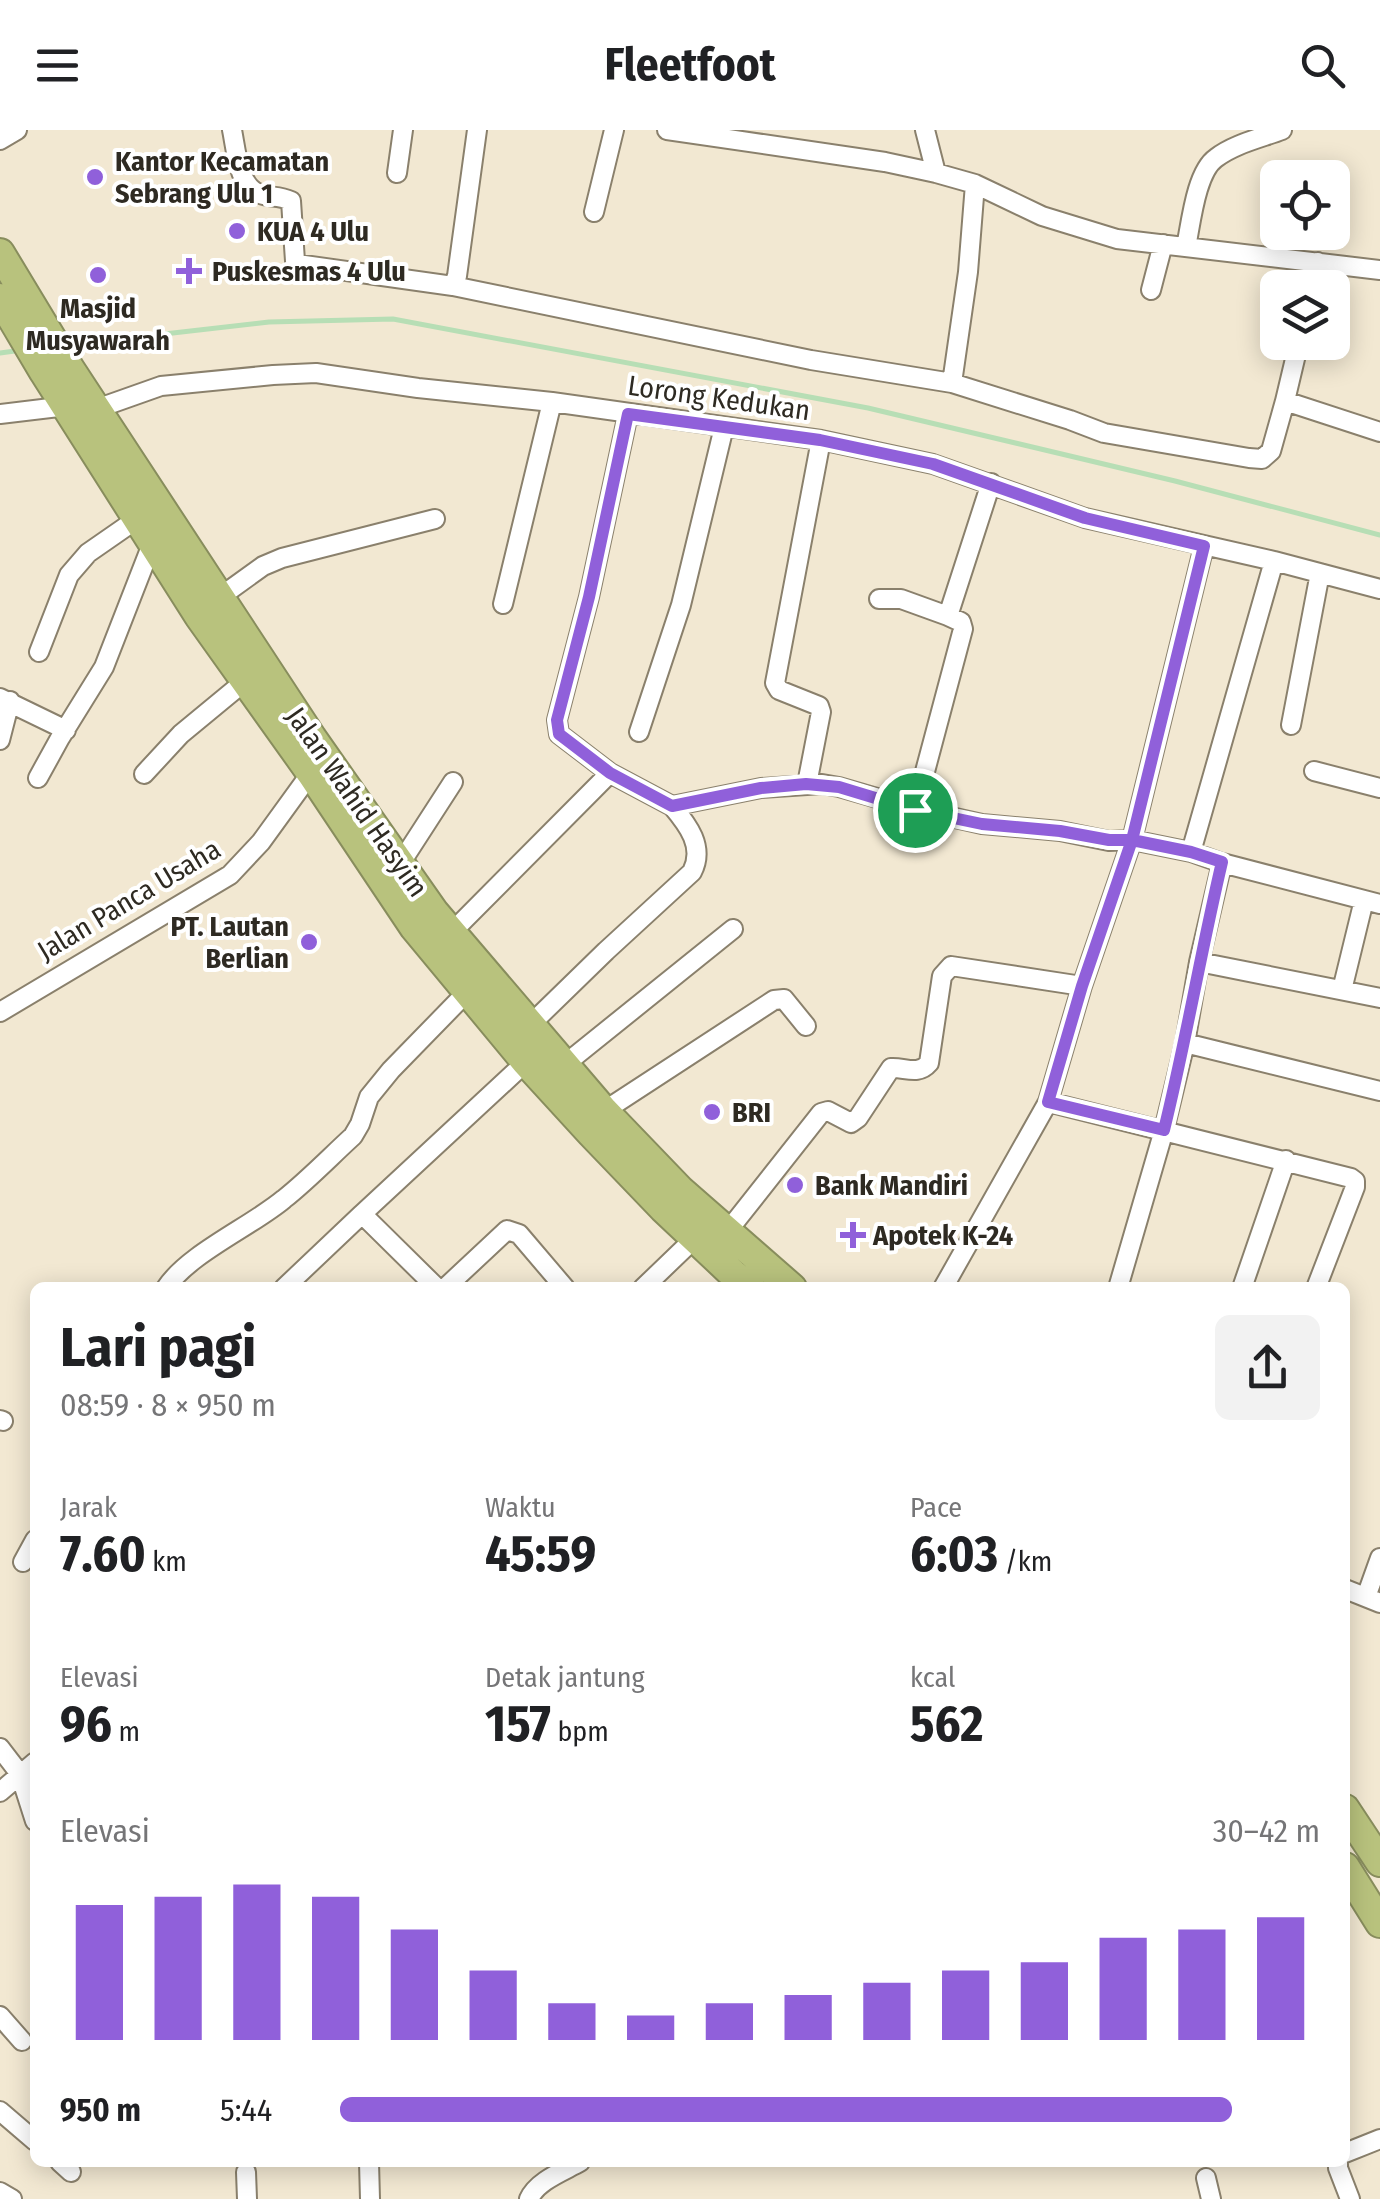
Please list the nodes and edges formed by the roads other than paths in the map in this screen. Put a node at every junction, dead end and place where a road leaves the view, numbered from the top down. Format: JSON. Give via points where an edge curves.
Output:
{"nodes":[{"id":1,"x":17,"y":130,"type":"edge"},
{"id":2,"x":232,"y":130,"type":"edge"},
{"id":3,"x":403,"y":130,"type":"edge"},
{"id":4,"x":477,"y":130,"type":"edge"},
{"id":5,"x":614,"y":130,"type":"edge"},
{"id":6,"x":667,"y":130,"type":"edge"},
{"id":7,"x":926,"y":130,"type":"edge"},
{"id":8,"x":1282,"y":130,"type":"edge"},
{"id":9,"x":0,"y":140,"type":"edge"},
{"id":10,"x":936,"y":172,"type":"junction"},
{"id":11,"x":397,"y":173,"type":"dead end"},
{"id":12,"x":975,"y":184,"type":"junction"},
{"id":13,"x":594,"y":212,"type":"dead end"},
{"id":14,"x":1163,"y":244,"type":"junction"},
{"id":15,"x":1186,"y":247,"type":"junction"},
{"id":16,"x":0,"y":254,"type":"edge"},
{"id":17,"x":1318,"y":262,"type":"junction"},
{"id":18,"x":1316,"y":270,"type":"edge"},
{"id":19,"x":1380,"y":270,"type":"edge"},
{"id":20,"x":453,"y":286,"type":"junction"},
{"id":21,"x":1151,"y":290,"type":"dead end"},
{"id":22,"x":0,"y":298,"type":"edge"},
{"id":23,"x":18,"y":323,"type":"edge"},
{"id":24,"x":1295,"y":360,"type":"edge"},
{"id":25,"x":57,"y":370,"type":"junction"},
{"id":26,"x":952,"y":383,"type":"junction"},
{"id":27,"x":552,"y":402,"type":"junction"},
{"id":28,"x":1285,"y":402,"type":"junction"},
{"id":29,"x":67,"y":406,"type":"junction"},
{"id":30,"x":96,"y":408,"type":"junction"},
{"id":31,"x":0,"y":414,"type":"edge"},
{"id":32,"x":628,"y":414,"type":"junction"},
{"id":33,"x":724,"y":427,"type":"junction"},
{"id":34,"x":1380,"y":432,"type":"edge"},
{"id":35,"x":820,"y":440,"type":"junction"},
{"id":36,"x":991,"y":484,"type":"junction"},
{"id":37,"x":137,"y":518,"type":"junction"},
{"id":38,"x":435,"y":519,"type":"dead end"},
{"id":39,"x":152,"y":544,"type":"junction"},
{"id":40,"x":1204,"y":546,"type":"junction"},
{"id":41,"x":1274,"y":560,"type":"junction"},
{"id":42,"x":1320,"y":573,"type":"junction"},
{"id":43,"x":1380,"y":588,"type":"edge"},
{"id":44,"x":220,"y":597,"type":"junction"},
{"id":45,"x":879,"y":599,"type":"dead end"},
{"id":46,"x":503,"y":604,"type":"dead end"},
{"id":47,"x":948,"y":616,"type":"junction"},
{"id":48,"x":39,"y":652,"type":"dead end"},
{"id":49,"x":244,"y":682,"type":"junction"},
{"id":50,"x":5,"y":700,"type":"edge"},
{"id":51,"x":1291,"y":725,"type":"dead end"},
{"id":52,"x":66,"y":730,"type":"junction"},
{"id":53,"x":639,"y":732,"type":"dead end"},
{"id":54,"x":0,"y":740,"type":"edge"},
{"id":55,"x":1314,"y":770,"type":"dead end"},
{"id":56,"x":311,"y":773,"type":"junction"},
{"id":57,"x":610,"y":773,"type":"junction"},
{"id":58,"x":144,"y":774,"type":"dead end"},
{"id":59,"x":38,"y":778,"type":"dead end"},
{"id":60,"x":453,"y":782,"type":"dead end"},
{"id":61,"x":806,"y":784,"type":"junction"},
{"id":62,"x":1380,"y":788,"type":"edge"},
{"id":63,"x":672,"y":806,"type":"junction"},
{"id":64,"x":915,"y":810,"type":"junction"},
{"id":65,"x":1132,"y":840,"type":"junction"},
{"id":66,"x":1191,"y":852,"type":"junction"},
{"id":67,"x":1222,"y":862,"type":"junction"},
{"id":68,"x":400,"y":864,"type":"junction"},
{"id":69,"x":1372,"y":902,"type":"edge"},
{"id":70,"x":733,"y":929,"type":"dead end"},
{"id":71,"x":451,"y":933,"type":"junction"},
{"id":72,"x":1199,"y":962,"type":"junction"},
{"id":73,"x":1082,"y":986,"type":"junction"},
{"id":74,"x":1342,"y":990,"type":"junction"},
{"id":75,"x":468,"y":992,"type":"junction"},
{"id":76,"x":1380,"y":998,"type":"edge"},
{"id":77,"x":0,"y":1012,"type":"edge"},
{"id":78,"x":530,"y":1025,"type":"junction"},
{"id":79,"x":806,"y":1026,"type":"dead end"},
{"id":80,"x":1186,"y":1043,"type":"junction"},
{"id":81,"x":526,"y":1062,"type":"junction"},
{"id":82,"x":564,"y":1065,"type":"junction"},
{"id":83,"x":1380,"y":1091,"type":"edge"},
{"id":84,"x":1048,"y":1102,"type":"junction"},
{"id":85,"x":604,"y":1111,"type":"junction"},
{"id":86,"x":1164,"y":1130,"type":"junction"},
{"id":87,"x":1286,"y":1160,"type":"junction"},
{"id":88,"x":362,"y":1214,"type":"junction"},
{"id":89,"x":728,"y":1232,"type":"junction"},
{"id":90,"x":695,"y":1238,"type":"junction"},
{"id":91,"x":175,"y":1282,"type":"edge"},
{"id":92,"x":291,"y":1282,"type":"edge"},
{"id":93,"x":435,"y":1282,"type":"edge"},
{"id":94,"x":448,"y":1282,"type":"edge"},
{"id":95,"x":560,"y":1282,"type":"edge"},
{"id":96,"x":649,"y":1282,"type":"edge"},
{"id":97,"x":734,"y":1282,"type":"edge"},
{"id":98,"x":785,"y":1282,"type":"edge"},
{"id":99,"x":946,"y":1282,"type":"edge"},
{"id":100,"x":1120,"y":1282,"type":"edge"},
{"id":101,"x":1244,"y":1282,"type":"edge"},
{"id":102,"x":1318,"y":1282,"type":"edge"},
{"id":103,"x":30,"y":1549,"type":"edge"},
{"id":104,"x":1380,"y":1558,"type":"edge"},
{"id":105,"x":23,"y":1562,"type":"dead end"},
{"id":106,"x":1373,"y":1600,"type":"edge"},
{"id":107,"x":0,"y":1748,"type":"edge"},
{"id":108,"x":28,"y":1768,"type":"edge"},
{"id":109,"x":0,"y":1792,"type":"edge"},
{"id":110,"x":1350,"y":1817,"type":"edge"},
{"id":111,"x":1380,"y":1862,"type":"edge"},
{"id":112,"x":1350,"y":1874,"type":"edge"},
{"id":113,"x":1380,"y":1924,"type":"edge"},
{"id":114,"x":0,"y":2016,"type":"edge"},
{"id":115,"x":22,"y":2041,"type":"dead end"},
{"id":116,"x":0,"y":2111,"type":"edge"},
{"id":117,"x":30,"y":2137,"type":"edge"},
{"id":118,"x":1380,"y":2139,"type":"edge"},
{"id":119,"x":1350,"y":2151,"type":"edge"},
{"id":120,"x":369,"y":2167,"type":"edge"},
{"id":121,"x":571,"y":2167,"type":"edge"},
{"id":122,"x":1338,"y":2167,"type":"edge"},
{"id":123,"x":246,"y":2172,"type":"dead end"},
{"id":124,"x":1206,"y":2178,"type":"dead end"},
{"id":125,"x":0,"y":2192,"type":"edge"},
{"id":126,"x":12,"y":2199,"type":"edge"},
{"id":127,"x":246,"y":2199,"type":"edge"},
{"id":128,"x":370,"y":2199,"type":"edge"},
{"id":129,"x":529,"y":2199,"type":"edge"},
{"id":130,"x":1211,"y":2199,"type":"edge"},
{"id":131,"x":1350,"y":2199,"type":"edge"}],
"edges":[{"from":1,"to":9,"type":"street"},
{"from":2,"to":20,"type":"street","via":[[249,188],[291,201],[296,263]]},
{"from":3,"to":11,"type":"street"},
{"from":4,"to":20,"type":"street"},
{"from":5,"to":13,"type":"street"},
{"from":6,"to":10,"type":"street"},
{"from":7,"to":10,"type":"street"},
{"from":8,"to":15,"type":"street","via":[[1212,160]]},
{"from":10,"to":12,"type":"street"},
{"from":12,"to":14,"type":"street","via":[[1068,225]]},
{"from":12,"to":26,"type":"street"},
{"from":14,"to":15,"type":"street"},
{"from":14,"to":21,"type":"street"},
{"from":15,"to":17,"type":"street"},
{"from":16,"to":23,"type":"highway","name":"Jalan Wahid Hasyim"},
{"from":17,"to":18,"type":"street"},
{"from":17,"to":19,"type":"street"},
{"from":20,"to":26,"type":"street"},
{"from":22,"to":23,"type":"highway","name":"Jalan Wahid Hasyim"},
{"from":23,"to":25,"type":"highway","name":"Jalan Wahid Hasyim"},
{"from":24,"to":28,"type":"street"},
{"from":25,"to":29,"type":"highway","name":"Jalan Wahid Hasyim"},
{"from":25,"to":30,"type":"highway","name":"Jalan Wahid Hasyim"},
{"from":26,"to":28,"type":"street","via":[[1104,433],[1255,459],[1271,451]]},
{"from":27,"to":30,"type":"street","name":"Lorong Kedukan","via":[[273,374],[161,386]]},
{"from":27,"to":32,"type":"street","name":"Lorong Kedukan"},
{"from":27,"to":46,"type":"street"},
{"from":28,"to":34,"type":"street"},
{"from":29,"to":31,"type":"street"},
{"from":29,"to":37,"type":"highway","name":"Jalan Wahid Hasyim"},
{"from":30,"to":44,"type":"highway","name":"Jalan Wahid Hasyim"},
{"from":32,"to":33,"type":"street","name":"Lorong Kedukan"},
{"from":32,"to":57,"type":"street","via":[[557,720],[559,734]]},
{"from":33,"to":35,"type":"street","name":"Lorong Kedukan"},
{"from":33,"to":53,"type":"street","via":[[681,605]]},
{"from":35,"to":36,"type":"street","name":"Lorong Kedukan"},
{"from":35,"to":61,"type":"street","via":[[775,683],[821,712]]},
{"from":36,"to":40,"type":"street","name":"Lorong Kedukan","via":[[1085,518]]},
{"from":36,"to":47,"type":"street"},
{"from":37,"to":39,"type":"highway","name":"Jalan Wahid Hasyim"},
{"from":37,"to":48,"type":"street","via":[[69,575]]},
{"from":38,"to":44,"type":"street","via":[[282,558]]},
{"from":39,"to":49,"type":"highway","name":"Jalan Wahid Hasyim"},
{"from":39,"to":52,"type":"street","via":[[104,667]]},
{"from":40,"to":41,"type":"street","name":"Lorong Kedukan"},
{"from":40,"to":65,"type":"street"},
{"from":41,"to":42,"type":"street","name":"Lorong Kedukan"},
{"from":41,"to":66,"type":"street"},
{"from":42,"to":43,"type":"street","name":"Lorong Kedukan"},
{"from":42,"to":51,"type":"street"},
{"from":44,"to":68,"type":"highway","name":"Jalan Wahid Hasyim"},
{"from":45,"to":47,"type":"street","via":[[901,599]]},
{"from":47,"to":64,"type":"street","via":[[964,629]]},
{"from":49,"to":56,"type":"highway","name":"Jalan Wahid Hasyim"},
{"from":49,"to":58,"type":"street","via":[[180,734]]},
{"from":50,"to":52,"type":"street"},
{"from":50,"to":54,"type":"street"},
{"from":52,"to":59,"type":"street"},
{"from":55,"to":62,"type":"street"},
{"from":56,"to":75,"type":"highway","name":"Jalan Wahid Hasyim","via":[[414,927]]},
{"from":56,"to":77,"type":"street","name":"Jalan Panca Usaha","via":[[230,876]]},
{"from":57,"to":63,"type":"street"},
{"from":57,"to":71,"type":"street"},
{"from":60,"to":68,"type":"street"},
{"from":61,"to":63,"type":"street"},
{"from":61,"to":64,"type":"street"},
{"from":63,"to":78,"type":"street","via":[[697,845],[692,872]]},
{"from":64,"to":65,"type":"street"},
{"from":65,"to":66,"type":"street"},
{"from":65,"to":73,"type":"street"},
{"from":66,"to":67,"type":"street"},
{"from":67,"to":69,"type":"street"},
{"from":67,"to":72,"type":"street"},
{"from":68,"to":71,"type":"highway","name":"Jalan Wahid Hasyim"},
{"from":69,"to":74,"type":"street"},
{"from":70,"to":82,"type":"street"},
{"from":71,"to":78,"type":"highway","name":"Jalan Wahid Hasyim"},
{"from":72,"to":74,"type":"street"},
{"from":72,"to":80,"type":"street"},
{"from":73,"to":84,"type":"street"},
{"from":73,"to":89,"type":"street","via":[[950,966],[942,976],[930,1063],[917,1071],[890,1068],[851,1123],[821,1114]]},
{"from":74,"to":76,"type":"street"},
{"from":75,"to":81,"type":"highway","name":"Jalan Wahid Hasyim"},
{"from":75,"to":91,"type":"street","via":[[390,1070],[369,1097],[353,1136],[283,1200]]},
{"from":78,"to":82,"type":"highway","name":"Jalan Wahid Hasyim"},
{"from":79,"to":85,"type":"street","via":[[784,999],[774,1000]]},
{"from":80,"to":83,"type":"street"},
{"from":80,"to":86,"type":"street"},
{"from":81,"to":88,"type":"street"},
{"from":81,"to":90,"type":"highway","name":"Jalan Wahid Hasyim"},
{"from":82,"to":85,"type":"highway","name":"Jalan Wahid Hasyim"},
{"from":84,"to":86,"type":"street"},
{"from":84,"to":99,"type":"street"},
{"from":85,"to":89,"type":"highway","name":"Jalan Wahid Hasyim"},
{"from":86,"to":87,"type":"street"},
{"from":86,"to":100,"type":"street"},
{"from":87,"to":101,"type":"street"},
{"from":87,"to":102,"type":"street","via":[[1356,1184]]},
{"from":88,"to":92,"type":"street"},
{"from":88,"to":93,"type":"street"},
{"from":89,"to":98,"type":"highway","name":"Jalan Wahid Hasyim"},
{"from":90,"to":96,"type":"street"},
{"from":90,"to":97,"type":"highway","name":"Jalan Wahid Hasyim"},
{"from":94,"to":95,"type":"street","via":[[507,1230],[519,1234]]},
{"from":103,"to":105,"type":"street"},
{"from":104,"to":106,"type":"street"},
{"from":107,"to":108,"type":"street"},
{"from":108,"to":109,"type":"street"},
{"from":110,"to":111,"type":"highway"},
{"from":112,"to":113,"type":"highway"},
{"from":114,"to":115,"type":"street"},
{"from":116,"to":117,"type":"street"},
{"from":118,"to":119,"type":"street"},
{"from":120,"to":128,"type":"street"},
{"from":121,"to":129,"type":"street"},
{"from":122,"to":131,"type":"street"},
{"from":123,"to":127,"type":"street"},
{"from":124,"to":130,"type":"street"},
{"from":125,"to":126,"type":"street"}]}
